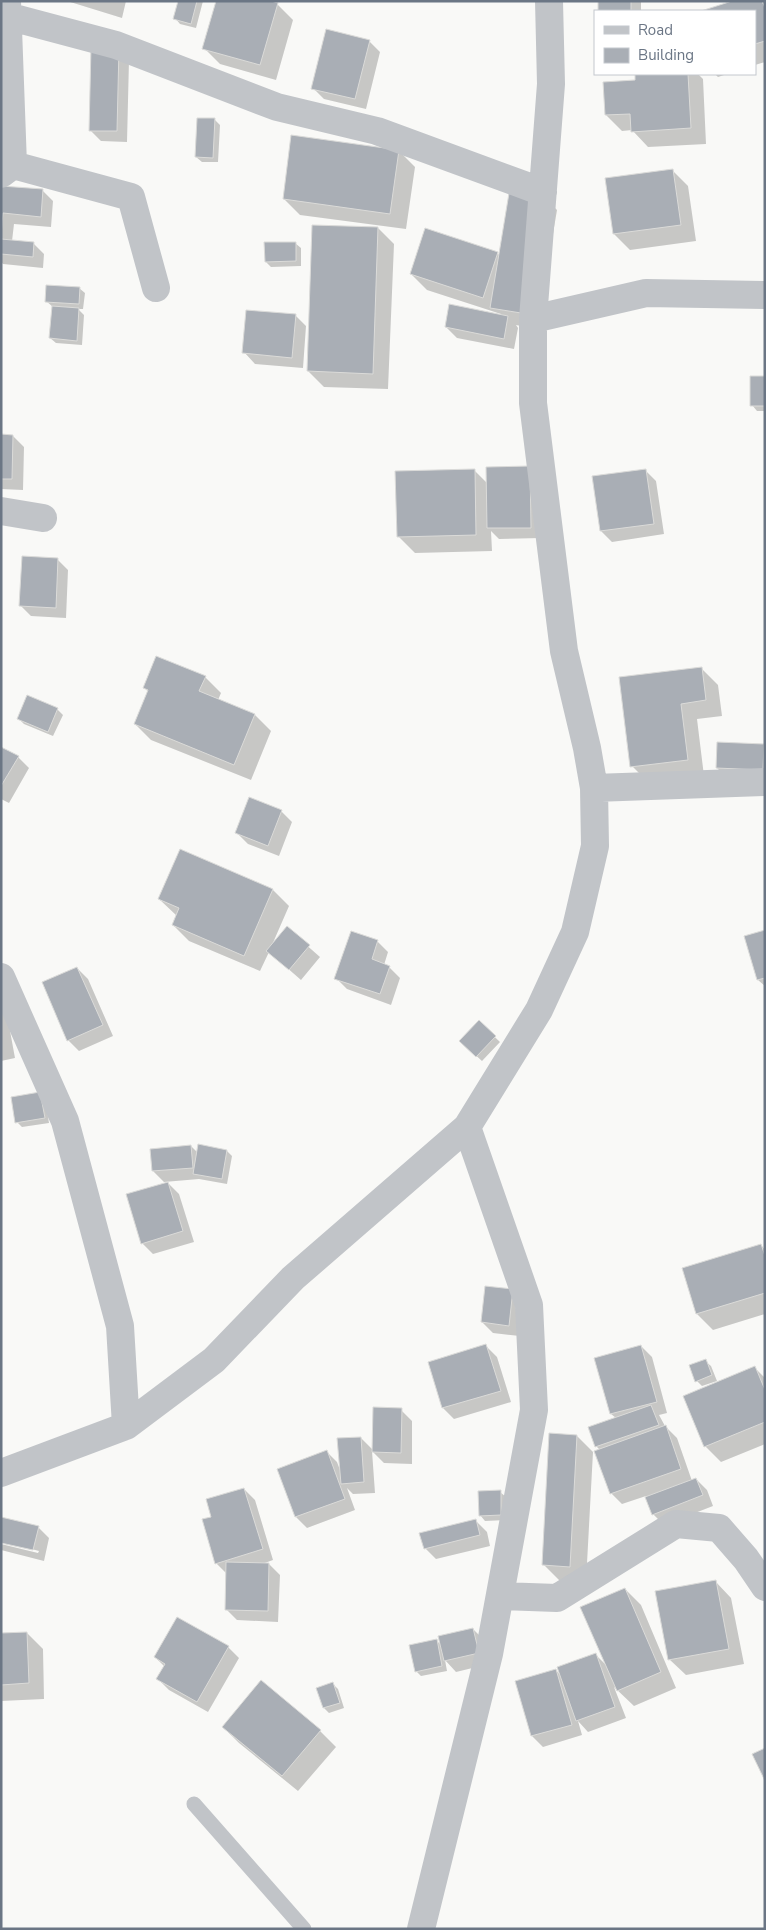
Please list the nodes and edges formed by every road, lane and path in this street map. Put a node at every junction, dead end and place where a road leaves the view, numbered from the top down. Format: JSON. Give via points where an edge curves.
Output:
{"nodes":[{"id":1,"x":549,"y":1,"type":"edge"},
{"id":2,"x":7,"y":9,"type":"edge"},
{"id":3,"x":7,"y":169,"type":"edge"},
{"id":4,"x":543,"y":192,"type":"junction"},
{"id":5,"x":156,"y":288,"type":"dead end"},
{"id":6,"x":765,"y":295,"type":"edge"},
{"id":7,"x":533,"y":319,"type":"junction"},
{"id":8,"x":1,"y":511,"type":"edge"},
{"id":9,"x":43,"y":518,"type":"dead end"},
{"id":10,"x":765,"y":782,"type":"edge"},
{"id":11,"x":594,"y":788,"type":"junction"},
{"id":12,"x":1,"y":977,"type":"edge"},
{"id":13,"x":467,"y":1127,"type":"junction"},
{"id":14,"x":126,"y":1426,"type":"junction"},
{"id":15,"x":1,"y":1472,"type":"edge"},
{"id":16,"x":765,"y":1587,"type":"edge"},
{"id":17,"x":500,"y":1596,"type":"junction"},
{"id":18,"x":194,"y":1804,"type":"dead end"},
{"id":19,"x":304,"y":1929,"type":"edge"},
{"id":20,"x":421,"y":1929,"type":"edge"}],
"edges":[{"from":1,"to":4,"type":"street","via":[[551,84]]},
{"from":2,"to":3,"type":"street"},
{"from":2,"to":4,"type":"street","via":[[116,45],[278,107],[377,131]]},
{"from":3,"to":5,"type":"street","via":[[132,197]]},
{"from":4,"to":7,"type":"street"},
{"from":6,"to":7,"type":"street","via":[[646,294]]},
{"from":7,"to":11,"type":"street","via":[[533,403],[564,651]]},
{"from":8,"to":9,"type":"street"},
{"from":10,"to":11,"type":"street"},
{"from":11,"to":13,"type":"street","via":[[595,846],[575,932],[539,1010]]},
{"from":12,"to":14,"type":"street","via":[[66,1121],[120,1326]]},
{"from":13,"to":14,"type":"street","via":[[293,1278],[214,1360]]},
{"from":13,"to":17,"type":"street","via":[[529,1305],[534,1410]]},
{"from":14,"to":15,"type":"street"},
{"from":16,"to":17,"type":"street","via":[[719,1528],[676,1524],[557,1598]]},
{"from":17,"to":20,"type":"street","via":[[489,1654]]},
{"from":18,"to":19,"type":"lane"}]}
